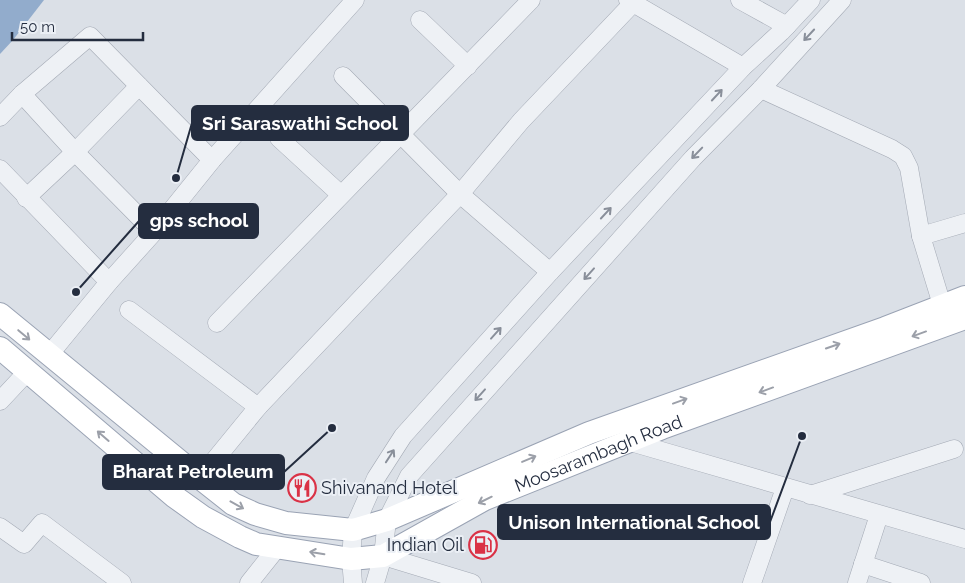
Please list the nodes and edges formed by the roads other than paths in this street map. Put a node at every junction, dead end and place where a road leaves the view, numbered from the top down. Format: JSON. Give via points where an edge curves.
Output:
{"nodes":[{"id":1,"x":355,"y":0,"type":"edge"},
{"id":2,"x":531,"y":0,"type":"edge"},
{"id":3,"x":740,"y":0,"type":"edge"},
{"id":4,"x":811,"y":0,"type":"edge"},
{"id":5,"x":842,"y":0,"type":"edge"},
{"id":6,"x":631,"y":2,"type":"edge"},
{"id":7,"x":420,"y":20,"type":"dead end"},
{"id":8,"x":787,"y":26,"type":"junction"},
{"id":9,"x":468,"y":66,"type":"junction"},
{"id":10,"x":743,"y":67,"type":"junction"},
{"id":11,"x":343,"y":76,"type":"dead end"},
{"id":12,"x":139,"y":86,"type":"junction"},
{"id":13,"x":761,"y":89,"type":"junction"},
{"id":14,"x":22,"y":94,"type":"junction"},
{"id":15,"x":0,"y":117,"type":"edge"},
{"id":16,"x":402,"y":134,"type":"junction"},
{"id":17,"x":279,"y":138,"type":"dead end"},
{"id":18,"x":75,"y":152,"type":"junction"},
{"id":19,"x":212,"y":160,"type":"junction"},
{"id":20,"x":0,"y":169,"type":"edge"},
{"id":21,"x":340,"y":194,"type":"junction"},
{"id":22,"x":460,"y":194,"type":"junction"},
{"id":23,"x":26,"y":198,"type":"junction"},
{"id":24,"x":965,"y":223,"type":"edge"},
{"id":25,"x":154,"y":232,"type":"junction"},
{"id":26,"x":921,"y":236,"type":"junction"},
{"id":27,"x":550,"y":272,"type":"junction"},
{"id":28,"x":109,"y":282,"type":"junction"},
{"id":29,"x":965,"y":297,"type":"edge"},
{"id":30,"x":942,"y":305,"type":"junction"},
{"id":31,"x":129,"y":310,"type":"dead end"},
{"id":32,"x":0,"y":314,"type":"edge"},
{"id":33,"x":965,"y":318,"type":"edge"},
{"id":34,"x":217,"y":323,"type":"dead end"},
{"id":35,"x":0,"y":348,"type":"edge"},
{"id":36,"x":49,"y":355,"type":"junction"},
{"id":37,"x":28,"y":371,"type":"junction"},
{"id":38,"x":0,"y":401,"type":"edge"},
{"id":39,"x":258,"y":407,"type":"junction"},
{"id":40,"x":627,"y":441,"type":"junction"},
{"id":41,"x":954,"y":448,"type":"dead end"},
{"id":42,"x":200,"y":478,"type":"junction"},
{"id":43,"x":786,"y":488,"type":"junction"},
{"id":44,"x":810,"y":495,"type":"junction"},
{"id":45,"x":879,"y":515,"type":"junction"},
{"id":46,"x":387,"y":520,"type":"junction"},
{"id":47,"x":0,"y":527,"type":"edge"},
{"id":48,"x":353,"y":530,"type":"junction"},
{"id":49,"x":965,"y":539,"type":"edge"},
{"id":50,"x":277,"y":548,"type":"junction"},
{"id":51,"x":383,"y":556,"type":"junction"},
{"id":52,"x":351,"y":559,"type":"junction"},
{"id":53,"x":863,"y":564,"type":"junction"},
{"id":54,"x":122,"y":583,"type":"edge"},
{"id":55,"x":249,"y":583,"type":"edge"},
{"id":56,"x":353,"y":583,"type":"edge"},
{"id":57,"x":376,"y":583,"type":"edge"},
{"id":58,"x":472,"y":583,"type":"edge"},
{"id":59,"x":752,"y":583,"type":"edge"},
{"id":60,"x":857,"y":583,"type":"edge"},
{"id":61,"x":922,"y":583,"type":"edge"}],
"edges":[{"from":1,"to":19,"type":"street"},
{"from":2,"to":9,"type":"street"},
{"from":3,"to":8,"type":"street"},
{"from":4,"to":8,"type":"street"},
{"from":5,"to":13,"type":"street","one_way":true},
{"from":6,"to":10,"type":"street"},
{"from":6,"to":22,"type":"street","via":[[521,121]]},
{"from":7,"to":9,"type":"street"},
{"from":8,"to":10,"type":"street"},
{"from":9,"to":16,"type":"street"},
{"from":27,"to":10,"type":"street","one_way":true},
{"from":11,"to":16,"type":"street"},
{"from":12,"to":14,"type":"street","via":[[90,36]]},
{"from":12,"to":18,"type":"street"},
{"from":12,"to":19,"type":"street"},
{"from":13,"to":26,"type":"street","via":[[903,156],[909,168]]},
{"from":13,"to":46,"type":"street","one_way":true,"via":[[693,158],[408,476]]},
{"from":14,"to":15,"type":"street"},
{"from":14,"to":18,"type":"street"},
{"from":16,"to":21,"type":"street"},
{"from":16,"to":22,"type":"street"},
{"from":17,"to":21,"type":"street"},
{"from":18,"to":23,"type":"street"},
{"from":18,"to":25,"type":"street"},
{"from":19,"to":25,"type":"street"},
{"from":20,"to":23,"type":"street"},
{"from":21,"to":34,"type":"street"},
{"from":22,"to":27,"type":"street"},
{"from":22,"to":39,"type":"street"},
{"from":23,"to":28,"type":"street"},
{"from":24,"to":26,"type":"street"},
{"from":25,"to":28,"type":"street"},
{"from":26,"to":30,"type":"street"},
{"from":48,"to":27,"type":"street","one_way":true,"via":[[376,478],[403,436]]},
{"from":28,"to":36,"type":"street"},
{"from":29,"to":30,"type":"main road","name":"Moosarambagh Road"},
{"from":46,"to":30,"type":"main road","name":"Moosarambagh Road","one_way":true,"via":[[589,433]]},
{"from":31,"to":39,"type":"street"},
{"from":32,"to":36,"type":"main road","one_way":true},
{"from":33,"to":40,"type":"main road","name":"Moosarambagh Road","one_way":true},
{"from":35,"to":37,"type":"main road","name":"Moosarambagh Road"},
{"from":36,"to":42,"type":"main road"},
{"from":37,"to":38,"type":"street"},
{"from":50,"to":37,"type":"main road","name":"Moosarambagh Road","one_way":true,"via":[[240,537],[175,497]]},
{"from":39,"to":42,"type":"street"},
{"from":40,"to":43,"type":"street"},
{"from":40,"to":51,"type":"main road","name":"Moosarambagh Road","one_way":true,"via":[[485,499]]},
{"from":41,"to":44,"type":"street"},
{"from":42,"to":48,"type":"main road","one_way":true,"via":[[233,504],[254,514],[286,522]]},
{"from":43,"to":44,"type":"street"},
{"from":43,"to":59,"type":"street"},
{"from":44,"to":45,"type":"street"},
{"from":45,"to":49,"type":"street"},
{"from":45,"to":53,"type":"street"},
{"from":46,"to":48,"type":"main road","name":"Moosarambagh Road"},
{"from":46,"to":51,"type":"street"},
{"from":47,"to":54,"type":"street","via":[[24,544],[42,523]]},
{"from":48,"to":52,"type":"street"},
{"from":52,"to":50,"type":"main road","name":"Moosarambagh Road","one_way":true},
{"from":50,"to":55,"type":"street"},
{"from":51,"to":52,"type":"main road","name":"Moosarambagh Road"},
{"from":51,"to":57,"type":"street"},
{"from":51,"to":58,"type":"street"},
{"from":52,"to":56,"type":"street"},
{"from":53,"to":60,"type":"street"},
{"from":53,"to":61,"type":"street"}]}
